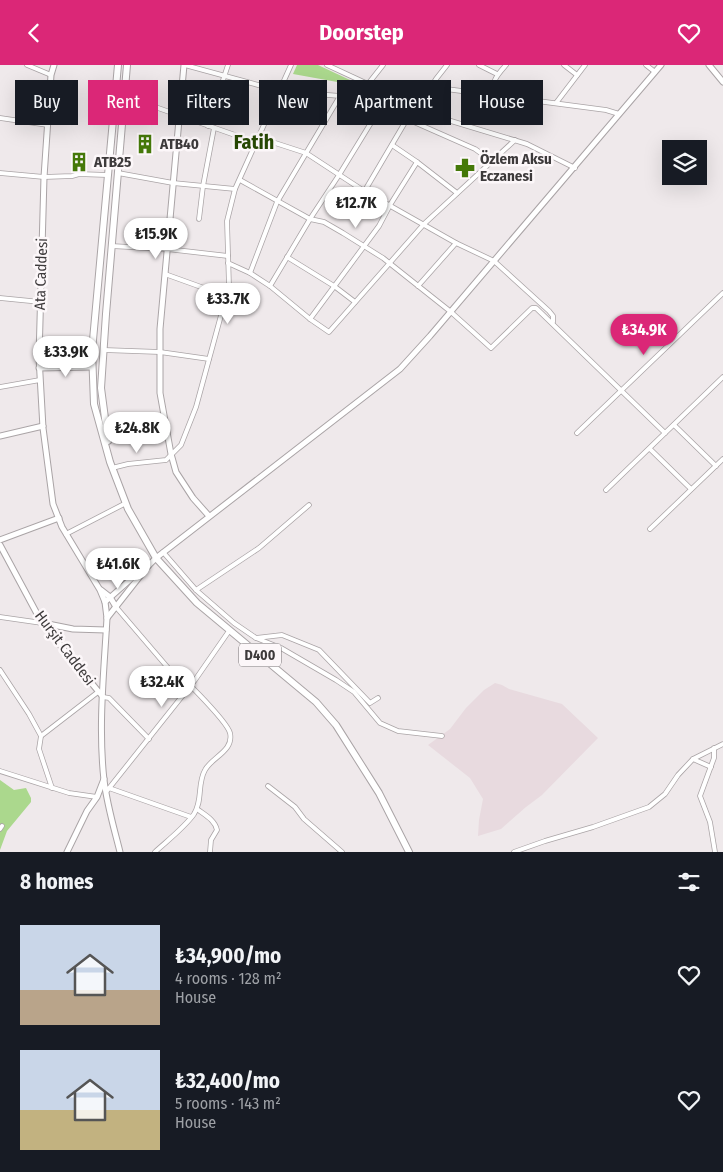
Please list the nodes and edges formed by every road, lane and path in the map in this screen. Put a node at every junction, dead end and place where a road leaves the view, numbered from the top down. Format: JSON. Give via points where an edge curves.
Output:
{"nodes":[{"id":1,"x":27,"y":65,"type":"edge"},
{"id":2,"x":54,"y":65,"type":"edge"},
{"id":3,"x":118,"y":65,"type":"edge"},
{"id":4,"x":127,"y":65,"type":"edge"},
{"id":5,"x":185,"y":65,"type":"edge"},
{"id":6,"x":228,"y":65,"type":"edge"},
{"id":7,"x":291,"y":65,"type":"edge"},
{"id":8,"x":327,"y":65,"type":"edge"},
{"id":9,"x":384,"y":65,"type":"edge"},
{"id":10,"x":447,"y":65,"type":"edge"},
{"id":11,"x":480,"y":65,"type":"edge"},
{"id":12,"x":506,"y":65,"type":"edge"},
{"id":13,"x":564,"y":65,"type":"edge"},
{"id":14,"x":585,"y":65,"type":"edge"},
{"id":15,"x":646,"y":65,"type":"edge"},
{"id":16,"x":661,"y":65,"type":"edge"},
{"id":17,"x":708,"y":65,"type":"edge"},
{"id":18,"x":338,"y":67,"type":"edge"},
{"id":19,"x":654,"y":72,"type":"junction"},
{"id":20,"x":497,"y":74,"type":"junction"},
{"id":21,"x":51,"y":75,"type":"junction"},
{"id":22,"x":225,"y":75,"type":"junction"},
{"id":23,"x":577,"y":75,"type":"junction"},
{"id":24,"x":51,"y":80,"type":"edge"},
{"id":25,"x":126,"y":80,"type":"edge"},
{"id":26,"x":184,"y":80,"type":"edge"},
{"id":27,"x":285,"y":80,"type":"edge"},
{"id":28,"x":361,"y":80,"type":"edge"},
{"id":29,"x":371,"y":80,"type":"edge"},
{"id":30,"x":435,"y":80,"type":"edge"},
{"id":31,"x":495,"y":80,"type":"edge"},
{"id":32,"x":723,"y":82,"type":"edge"},
{"id":33,"x":259,"y":85,"type":"edge"},
{"id":34,"x":337,"y":101,"type":"edge"},
{"id":35,"x":543,"y":101,"type":"edge"},
{"id":36,"x":556,"y":103,"type":"junction"},
{"id":37,"x":619,"y":114,"type":"junction"},
{"id":38,"x":0,"y":118,"type":"edge"},
{"id":39,"x":15,"y":120,"type":"edge"},
{"id":40,"x":451,"y":121,"type":"edge"},
{"id":41,"x":48,"y":125,"type":"edge"},
{"id":42,"x":122,"y":125,"type":"edge"},
{"id":43,"x":179,"y":125,"type":"edge"},
{"id":44,"x":264,"y":125,"type":"edge"},
{"id":45,"x":370,"y":125,"type":"edge"},
{"id":46,"x":404,"y":125,"type":"edge"},
{"id":47,"x":421,"y":125,"type":"edge"},
{"id":48,"x":208,"y":126,"type":"joint"},
{"id":49,"x":214,"y":128,"type":"junction"},
{"id":50,"x":258,"y":139,"type":"junction"},
{"id":51,"x":515,"y":140,"type":"junction"},
{"id":52,"x":392,"y":145,"type":"junction"},
{"id":53,"x":306,"y":153,"type":"junction"},
{"id":54,"x":417,"y":161,"type":"junction"},
{"id":55,"x":492,"y":161,"type":"junction"},
{"id":56,"x":575,"y":168,"type":"junction"},
{"id":57,"x":0,"y":173,"type":"edge"},
{"id":58,"x":118,"y":173,"type":"junction"},
{"id":59,"x":107,"y":175,"type":"junction"},
{"id":60,"x":339,"y":175,"type":"junction"},
{"id":61,"x":44,"y":177,"type":"junction"},
{"id":62,"x":240,"y":180,"type":"junction"},
{"id":63,"x":173,"y":183,"type":"junction"},
{"id":64,"x":203,"y":186,"type":"junction"},
{"id":65,"x":236,"y":189,"type":"junction"},
{"id":66,"x":364,"y":191,"type":"junction"},
{"id":67,"x":457,"y":193,"type":"junction"},
{"id":68,"x":277,"y":202,"type":"junction"},
{"id":69,"x":390,"y":205,"type":"junction"},
{"id":70,"x":354,"y":209,"type":"dead end"},
{"id":71,"x":199,"y":219,"type":"dead end"},
{"id":72,"x":310,"y":219,"type":"junction"},
{"id":73,"x":424,"y":224,"type":"junction"},
{"id":74,"x":456,"y":243,"type":"junction"},
{"id":75,"x":112,"y":246,"type":"junction"},
{"id":76,"x":364,"y":246,"type":"junction"},
{"id":77,"x":168,"y":249,"type":"junction"},
{"id":78,"x":228,"y":256,"type":"junction"},
{"id":79,"x":287,"y":257,"type":"junction"},
{"id":80,"x":494,"y":261,"type":"junction"},
{"id":81,"x":389,"y":262,"type":"junction"},
{"id":82,"x":228,"y":263,"type":"junction"},
{"id":83,"x":165,"y":273,"type":"junction"},
{"id":84,"x":250,"y":273,"type":"junction"},
{"id":85,"x":270,"y":286,"type":"junction"},
{"id":86,"x":334,"y":286,"type":"junction"},
{"id":87,"x":418,"y":286,"type":"junction"},
{"id":88,"x":723,"y":293,"type":"edge"},
{"id":89,"x":226,"y":297,"type":"junction"},
{"id":90,"x":0,"y":299,"type":"edge"},
{"id":91,"x":40,"y":302,"type":"junction"},
{"id":92,"x":355,"y":302,"type":"junction"},
{"id":93,"x":451,"y":312,"type":"junction"},
{"id":94,"x":310,"y":319,"type":"junction"},
{"id":95,"x":552,"y":322,"type":"junction"},
{"id":96,"x":104,"y":350,"type":"junction"},
{"id":97,"x":160,"y":353,"type":"junction"},
{"id":98,"x":209,"y":359,"type":"junction"},
{"id":99,"x":92,"y":367,"type":"junction"},
{"id":100,"x":39,"y":368,"type":"junction"},
{"id":101,"x":723,"y":377,"type":"edge"},
{"id":102,"x":40,"y":380,"type":"junction"},
{"id":103,"x":0,"y":387,"type":"edge"},
{"id":104,"x":622,"y":390,"type":"junction"},
{"id":105,"x":674,"y":425,"type":"junction"},
{"id":106,"x":43,"y":426,"type":"junction"},
{"id":107,"x":577,"y":433,"type":"dead end"},
{"id":108,"x":665,"y":433,"type":"junction"},
{"id":109,"x":0,"y":436,"type":"edge"},
{"id":110,"x":650,"y":449,"type":"junction"},
{"id":111,"x":171,"y":454,"type":"junction"},
{"id":112,"x":723,"y":459,"type":"edge"},
{"id":113,"x":111,"y":465,"type":"junction"},
{"id":114,"x":716,"y":466,"type":"junction"},
{"id":115,"x":692,"y":489,"type":"junction"},
{"id":116,"x":606,"y":490,"type":"dead end"},
{"id":117,"x":126,"y":503,"type":"junction"},
{"id":118,"x":309,"y":505,"type":"dead end"},
{"id":119,"x":209,"y":516,"type":"junction"},
{"id":120,"x":59,"y":518,"type":"junction"},
{"id":121,"x":650,"y":529,"type":"dead end"},
{"id":122,"x":66,"y":533,"type":"junction"},
{"id":123,"x":0,"y":540,"type":"edge"},
{"id":124,"x":0,"y":545,"type":"edge"},
{"id":125,"x":163,"y":552,"type":"junction"},
{"id":126,"x":156,"y":558,"type":"junction"},
{"id":127,"x":148,"y":566,"type":"junction"},
{"id":128,"x":100,"y":590,"type":"junction"},
{"id":129,"x":196,"y":590,"type":"junction"},
{"id":130,"x":110,"y":597,"type":"junction"},
{"id":131,"x":105,"y":601,"type":"junction"},
{"id":132,"x":116,"y":607,"type":"junction"},
{"id":133,"x":0,"y":617,"type":"edge"},
{"id":134,"x":107,"y":618,"type":"junction"},
{"id":135,"x":42,"y":623,"type":"junction"},
{"id":136,"x":106,"y":630,"type":"junction"},
{"id":137,"x":228,"y":631,"type":"junction"},
{"id":138,"x":256,"y":638,"type":"junction"},
{"id":139,"x":0,"y":670,"type":"edge"},
{"id":140,"x":191,"y":686,"type":"junction"},
{"id":141,"x":187,"y":690,"type":"junction"},
{"id":142,"x":98,"y":692,"type":"junction"},
{"id":143,"x":103,"y":697,"type":"junction"},
{"id":144,"x":378,"y":698,"type":"dead end"},
{"id":145,"x":41,"y":736,"type":"junction"},
{"id":146,"x":442,"y":736,"type":"dead end"},
{"id":147,"x":149,"y":739,"type":"junction"},
{"id":148,"x":723,"y":744,"type":"edge"},
{"id":149,"x":714,"y":748,"type":"junction"},
{"id":150,"x":693,"y":759,"type":"junction"},
{"id":151,"x":711,"y":767,"type":"junction"},
{"id":152,"x":0,"y":771,"type":"edge"},
{"id":153,"x":104,"y":778,"type":"junction"},
{"id":154,"x":268,"y":786,"type":"dead end"},
{"id":155,"x":52,"y":788,"type":"junction"},
{"id":156,"x":107,"y":790,"type":"junction"},
{"id":157,"x":97,"y":797,"type":"junction"},
{"id":158,"x":197,"y":809,"type":"junction"},
{"id":159,"x":191,"y":817,"type":"junction"},
{"id":160,"x":67,"y":852,"type":"edge"},
{"id":161,"x":120,"y":852,"type":"edge"},
{"id":162,"x":155,"y":852,"type":"edge"},
{"id":163,"x":210,"y":852,"type":"edge"},
{"id":164,"x":342,"y":852,"type":"edge"},
{"id":165,"x":408,"y":852,"type":"edge"},
{"id":166,"x":514,"y":852,"type":"edge"},
{"id":167,"x":715,"y":852,"type":"edge"}],
"edges":[{"from":1,"to":21,"type":"street"},
{"from":2,"to":21,"type":"street","name":"Ata Caddesi"},
{"from":3,"to":59,"type":"highway","number":"D400"},
{"from":4,"to":25,"type":"highway","number":"D400"},
{"from":5,"to":22,"type":"street"},
{"from":5,"to":26,"type":"street"},
{"from":6,"to":22,"type":"street"},
{"from":7,"to":27,"type":"street"},
{"from":8,"to":18,"type":"street"},
{"from":9,"to":29,"type":"street"},
{"from":10,"to":30,"type":"street"},
{"from":11,"to":20,"type":"street"},
{"from":12,"to":20,"type":"street"},
{"from":13,"to":23,"type":"street"},
{"from":14,"to":23,"type":"street"},
{"from":15,"to":19,"type":"street"},
{"from":16,"to":19,"type":"street"},
{"from":17,"to":32,"type":"street"},
{"from":18,"to":28,"type":"street"},
{"from":19,"to":37,"type":"street"},
{"from":20,"to":31,"type":"street"},
{"from":21,"to":24,"type":"street","name":"Ata Caddesi"},
{"from":22,"to":33,"type":"street"},
{"from":22,"to":48,"type":"street"},
{"from":23,"to":36,"type":"street"},
{"from":34,"to":53,"type":"street"},
{"from":35,"to":36,"type":"street"},
{"from":36,"to":37,"type":"street"},
{"from":37,"to":56,"type":"street"},
{"from":38,"to":39,"type":"street"},
{"from":40,"to":51,"type":"street"},
{"from":41,"to":61,"type":"street","name":"Ata Caddesi"},
{"from":42,"to":58,"type":"highway","number":"D400"},
{"from":43,"to":63,"type":"street"},
{"from":44,"to":50,"type":"street"},
{"from":45,"to":60,"type":"street"},
{"from":46,"to":52,"type":"street"},
{"from":47,"to":55,"type":"street","via":[[475,149]]},
{"from":48,"to":49,"type":"street"},
{"from":49,"to":50,"type":"street","via":[[252,141]]},
{"from":49,"to":64,"type":"street"},
{"from":50,"to":53,"type":"street"},
{"from":50,"to":62,"type":"street"},
{"from":51,"to":55,"type":"street"},
{"from":51,"to":56,"type":"street"},
{"from":52,"to":54,"type":"street"},
{"from":52,"to":66,"type":"street"},
{"from":53,"to":60,"type":"street"},
{"from":53,"to":68,"type":"street"},
{"from":54,"to":67,"type":"street"},
{"from":54,"to":69,"type":"street"},
{"from":55,"to":67,"type":"street"},
{"from":56,"to":80,"type":"street"},
{"from":57,"to":61,"type":"street"},
{"from":58,"to":63,"type":"street"},
{"from":58,"to":75,"type":"highway","number":"D400"},
{"from":59,"to":61,"type":"street"},
{"from":59,"to":99,"type":"highway","number":"D400"},
{"from":60,"to":66,"type":"street"},
{"from":60,"to":72,"type":"street"},
{"from":61,"to":91,"type":"street","name":"Ata Caddesi"},
{"from":62,"to":65,"type":"street"},
{"from":62,"to":68,"type":"street"},
{"from":63,"to":64,"type":"street"},
{"from":63,"to":77,"type":"street"},
{"from":64,"to":65,"type":"street"},
{"from":64,"to":71,"type":"street"},
{"from":65,"to":78,"type":"street","via":[[227,221]]},
{"from":66,"to":69,"type":"street"},
{"from":66,"to":70,"type":"street"},
{"from":67,"to":73,"type":"street"},
{"from":68,"to":72,"type":"street"},
{"from":68,"to":84,"type":"street"},
{"from":69,"to":73,"type":"street"},
{"from":69,"to":76,"type":"street"},
{"from":72,"to":76,"type":"street","via":[[324,222]]},
{"from":72,"to":79,"type":"street"},
{"from":73,"to":74,"type":"street"},
{"from":73,"to":81,"type":"street"},
{"from":74,"to":80,"type":"street"},
{"from":74,"to":87,"type":"street"},
{"from":75,"to":77,"type":"street"},
{"from":75,"to":96,"type":"highway","number":"D400"},
{"from":76,"to":81,"type":"street"},
{"from":76,"to":86,"type":"street"},
{"from":77,"to":78,"type":"street"},
{"from":77,"to":83,"type":"street"},
{"from":78,"to":82,"type":"street"},
{"from":79,"to":85,"type":"street"},
{"from":79,"to":86,"type":"street"},
{"from":80,"to":93,"type":"street"},
{"from":80,"to":95,"type":"street","via":[[550,311]]},
{"from":81,"to":87,"type":"street"},
{"from":81,"to":92,"type":"street"},
{"from":82,"to":84,"type":"street"},
{"from":82,"to":89,"type":"street"},
{"from":83,"to":89,"type":"street"},
{"from":83,"to":97,"type":"street"},
{"from":84,"to":85,"type":"street"},
{"from":85,"to":94,"type":"street"},
{"from":86,"to":92,"type":"street"},
{"from":86,"to":94,"type":"street"},
{"from":87,"to":93,"type":"street"},
{"from":88,"to":104,"type":"street"},
{"from":89,"to":98,"type":"street"},
{"from":90,"to":91,"type":"street"},
{"from":91,"to":100,"type":"street","name":"Ata Caddesi"},
{"from":92,"to":94,"type":"street","via":[[329,332]]},
{"from":93,"to":95,"type":"street","via":[[491,348],[532,308]]},
{"from":93,"to":119,"type":"street","via":[[388,379]]},
{"from":95,"to":104,"type":"street"},
{"from":96,"to":97,"type":"street"},
{"from":96,"to":113,"type":"highway","number":"D400","via":[[101,387]]},
{"from":97,"to":98,"type":"street"},
{"from":97,"to":111,"type":"street","via":[[160,393]]},
{"from":98,"to":111,"type":"street","via":[[182,445]]},
{"from":99,"to":100,"type":"street"},
{"from":99,"to":113,"type":"highway","number":"D400","via":[[94,404]]},
{"from":100,"to":102,"type":"street","name":"Ata Caddesi"},
{"from":101,"to":105,"type":"street"},
{"from":102,"to":103,"type":"street"},
{"from":102,"to":106,"type":"street","name":"Ata Caddesi"},
{"from":104,"to":107,"type":"street"},
{"from":104,"to":108,"type":"street"},
{"from":105,"to":108,"type":"street"},
{"from":105,"to":114,"type":"street"},
{"from":106,"to":109,"type":"street"},
{"from":106,"to":120,"type":"street","name":"Ata Caddesi","via":[[53,504]]},
{"from":108,"to":110,"type":"street"},
{"from":110,"to":115,"type":"street"},
{"from":110,"to":116,"type":"street"},
{"from":111,"to":113,"type":"street","via":[[166,460]]},
{"from":111,"to":119,"type":"street","via":[[180,480]]},
{"from":112,"to":114,"type":"street"},
{"from":113,"to":117,"type":"highway","number":"D400"},
{"from":114,"to":115,"type":"street"},
{"from":115,"to":121,"type":"street"},
{"from":117,"to":122,"type":"street"},
{"from":117,"to":126,"type":"highway","number":"D400"},
{"from":118,"to":129,"type":"street","via":[[260,548]]},
{"from":119,"to":125,"type":"street"},
{"from":120,"to":122,"type":"street","name":"Ata Caddesi"},
{"from":120,"to":123,"type":"street"},
{"from":122,"to":128,"type":"street","name":"Ata Caddesi"},
{"from":124,"to":135,"type":"street","name":"Hurşit Caddesi"},
{"from":125,"to":126,"type":"street"},
{"from":125,"to":129,"type":"street"},
{"from":126,"to":127,"type":"street"},
{"from":126,"to":137,"type":"highway","number":"D400"},
{"from":127,"to":130,"type":"street"},
{"from":127,"to":132,"type":"street"},
{"from":128,"to":130,"type":"street"},
{"from":128,"to":131,"type":"street","name":"Ata Caddesi"},
{"from":129,"to":138,"type":"street"},
{"from":130,"to":131,"type":"street"},
{"from":130,"to":132,"type":"street"},
{"from":131,"to":134,"type":"street","name":"Ata Caddesi"},
{"from":132,"to":134,"type":"street"},
{"from":132,"to":141,"type":"street"},
{"from":133,"to":135,"type":"street"},
{"from":134,"to":136,"type":"street","name":"Ata Caddesi"},
{"from":135,"to":136,"type":"street","via":[[73,629]]},
{"from":135,"to":142,"type":"street","name":"Hurşit Caddesi"},
{"from":136,"to":143,"type":"street","name":"Ata Caddesi"},
{"from":137,"to":140,"type":"street"},
{"from":137,"to":165,"type":"highway","number":"D400","via":[[316,702],[336,725],[379,793]]},
{"from":138,"to":144,"type":"street","via":[[282,635],[319,650],[370,703]]},
{"from":138,"to":146,"type":"street","via":[[281,648],[336,679],[354,692],[380,723],[398,731]]},
{"from":139,"to":145,"type":"street"},
{"from":140,"to":141,"type":"street"},
{"from":140,"to":158,"type":"street","via":[[226,725],[230,739],[226,750],[204,771]]},
{"from":141,"to":147,"type":"street"},
{"from":142,"to":143,"type":"street","name":"Hurşit Caddesi"},
{"from":142,"to":145,"type":"street"},
{"from":143,"to":147,"type":"street","via":[[109,698]]},
{"from":143,"to":153,"type":"street","name":"Ata Caddesi"},
{"from":145,"to":155,"type":"street","via":[[39,749]]},
{"from":147,"to":156,"type":"street"},
{"from":148,"to":149,"type":"street"},
{"from":149,"to":150,"type":"street"},
{"from":149,"to":151,"type":"street"},
{"from":150,"to":151,"type":"street"},
{"from":150,"to":166,"type":"street","via":[[665,794],[649,807]]},
{"from":151,"to":167,"type":"street","via":[[700,796],[711,827]]},
{"from":152,"to":155,"type":"street"},
{"from":153,"to":156,"type":"street","name":"Ata Caddesi"},
{"from":153,"to":157,"type":"street"},
{"from":154,"to":164,"type":"street"},
{"from":155,"to":157,"type":"street"},
{"from":156,"to":159,"type":"street"},
{"from":156,"to":161,"type":"street","name":"Ata Caddesi"},
{"from":157,"to":160,"type":"street"},
{"from":158,"to":159,"type":"street"},
{"from":158,"to":163,"type":"street","via":[[216,826],[210,840]]},
{"from":159,"to":162,"type":"street"}]}
